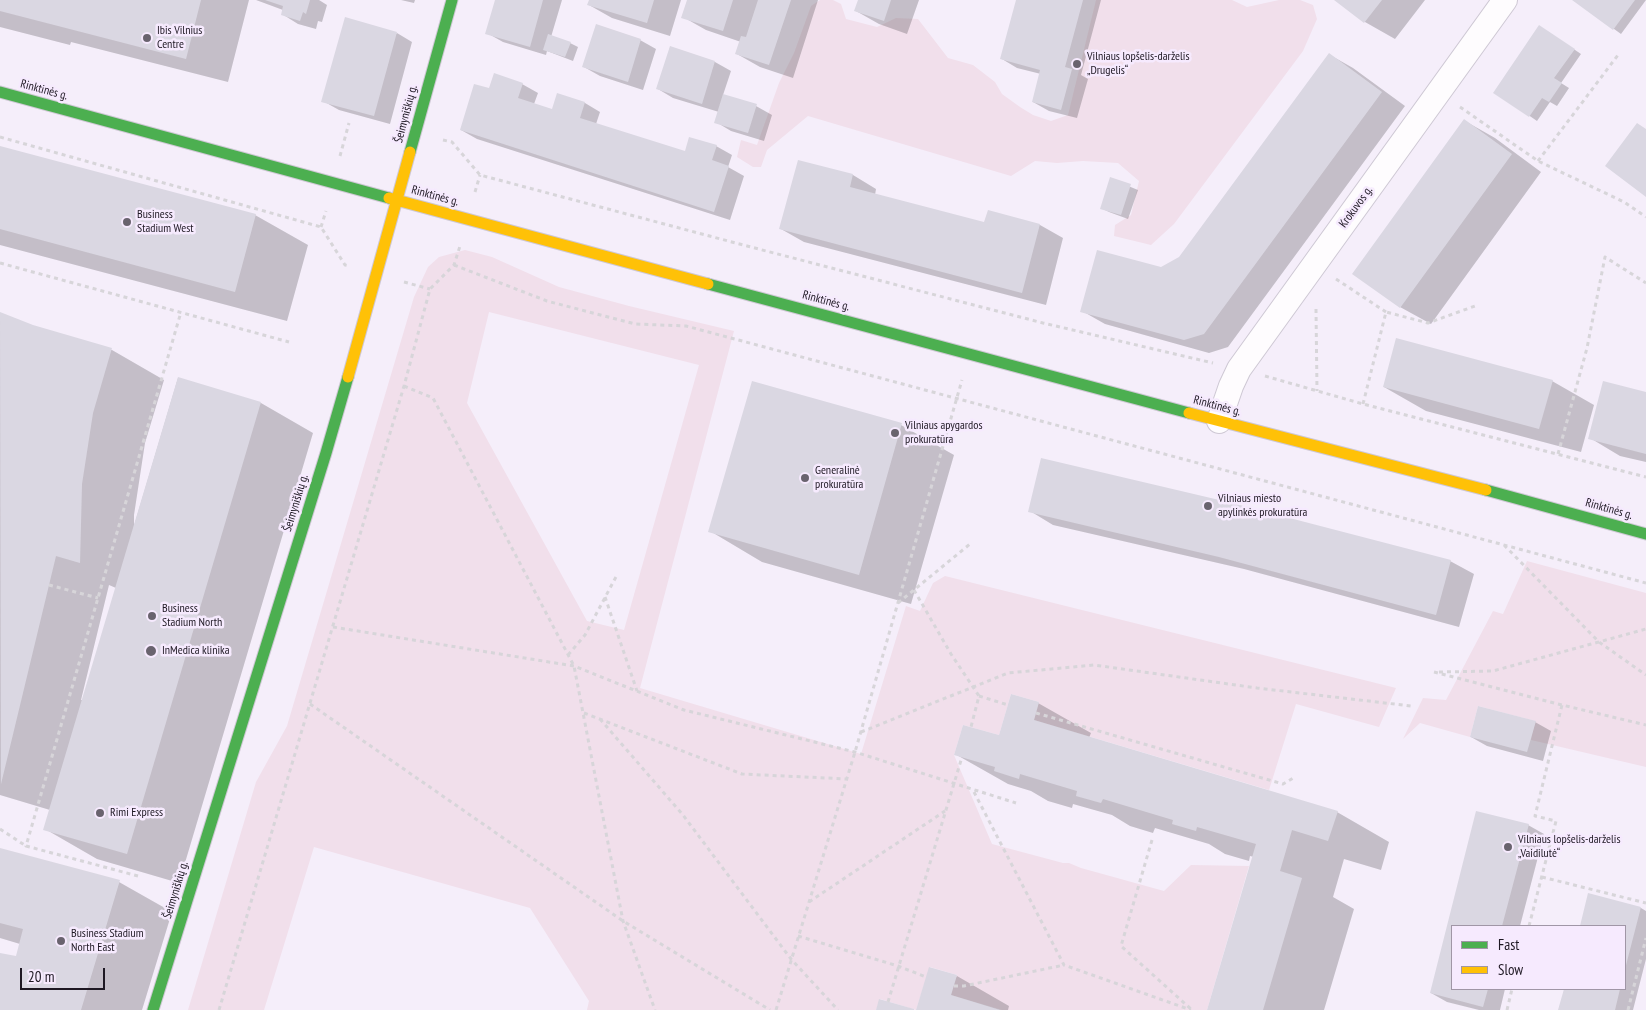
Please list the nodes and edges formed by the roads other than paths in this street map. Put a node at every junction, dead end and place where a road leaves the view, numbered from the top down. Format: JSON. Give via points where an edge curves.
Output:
{"nodes":[{"id":1,"x":452,"y":0,"type":"edge"},
{"id":2,"x":1505,"y":0,"type":"edge"},
{"id":3,"x":0,"y":92,"type":"edge"},
{"id":4,"x":397,"y":200,"type":"junction"},
{"id":5,"x":1219,"y":421,"type":"junction"},
{"id":6,"x":1646,"y":534,"type":"edge"},
{"id":7,"x":153,"y":1010,"type":"edge"}],
"edges":[{"from":1,"to":4,"type":"main road","name":"Šeimyniškių g."},
{"from":2,"to":5,"type":"street","name":"Krokuvos g.","via":[[1239,369]]},
{"from":3,"to":4,"type":"main road","name":"Rinktinės g."},
{"from":4,"to":5,"type":"main road","name":"Rinktinės g."},
{"from":4,"to":7,"type":"main road","name":"Šeimyniškių g.","via":[[326,453]]},
{"from":5,"to":6,"type":"main road","name":"Rinktinės g."}]}
